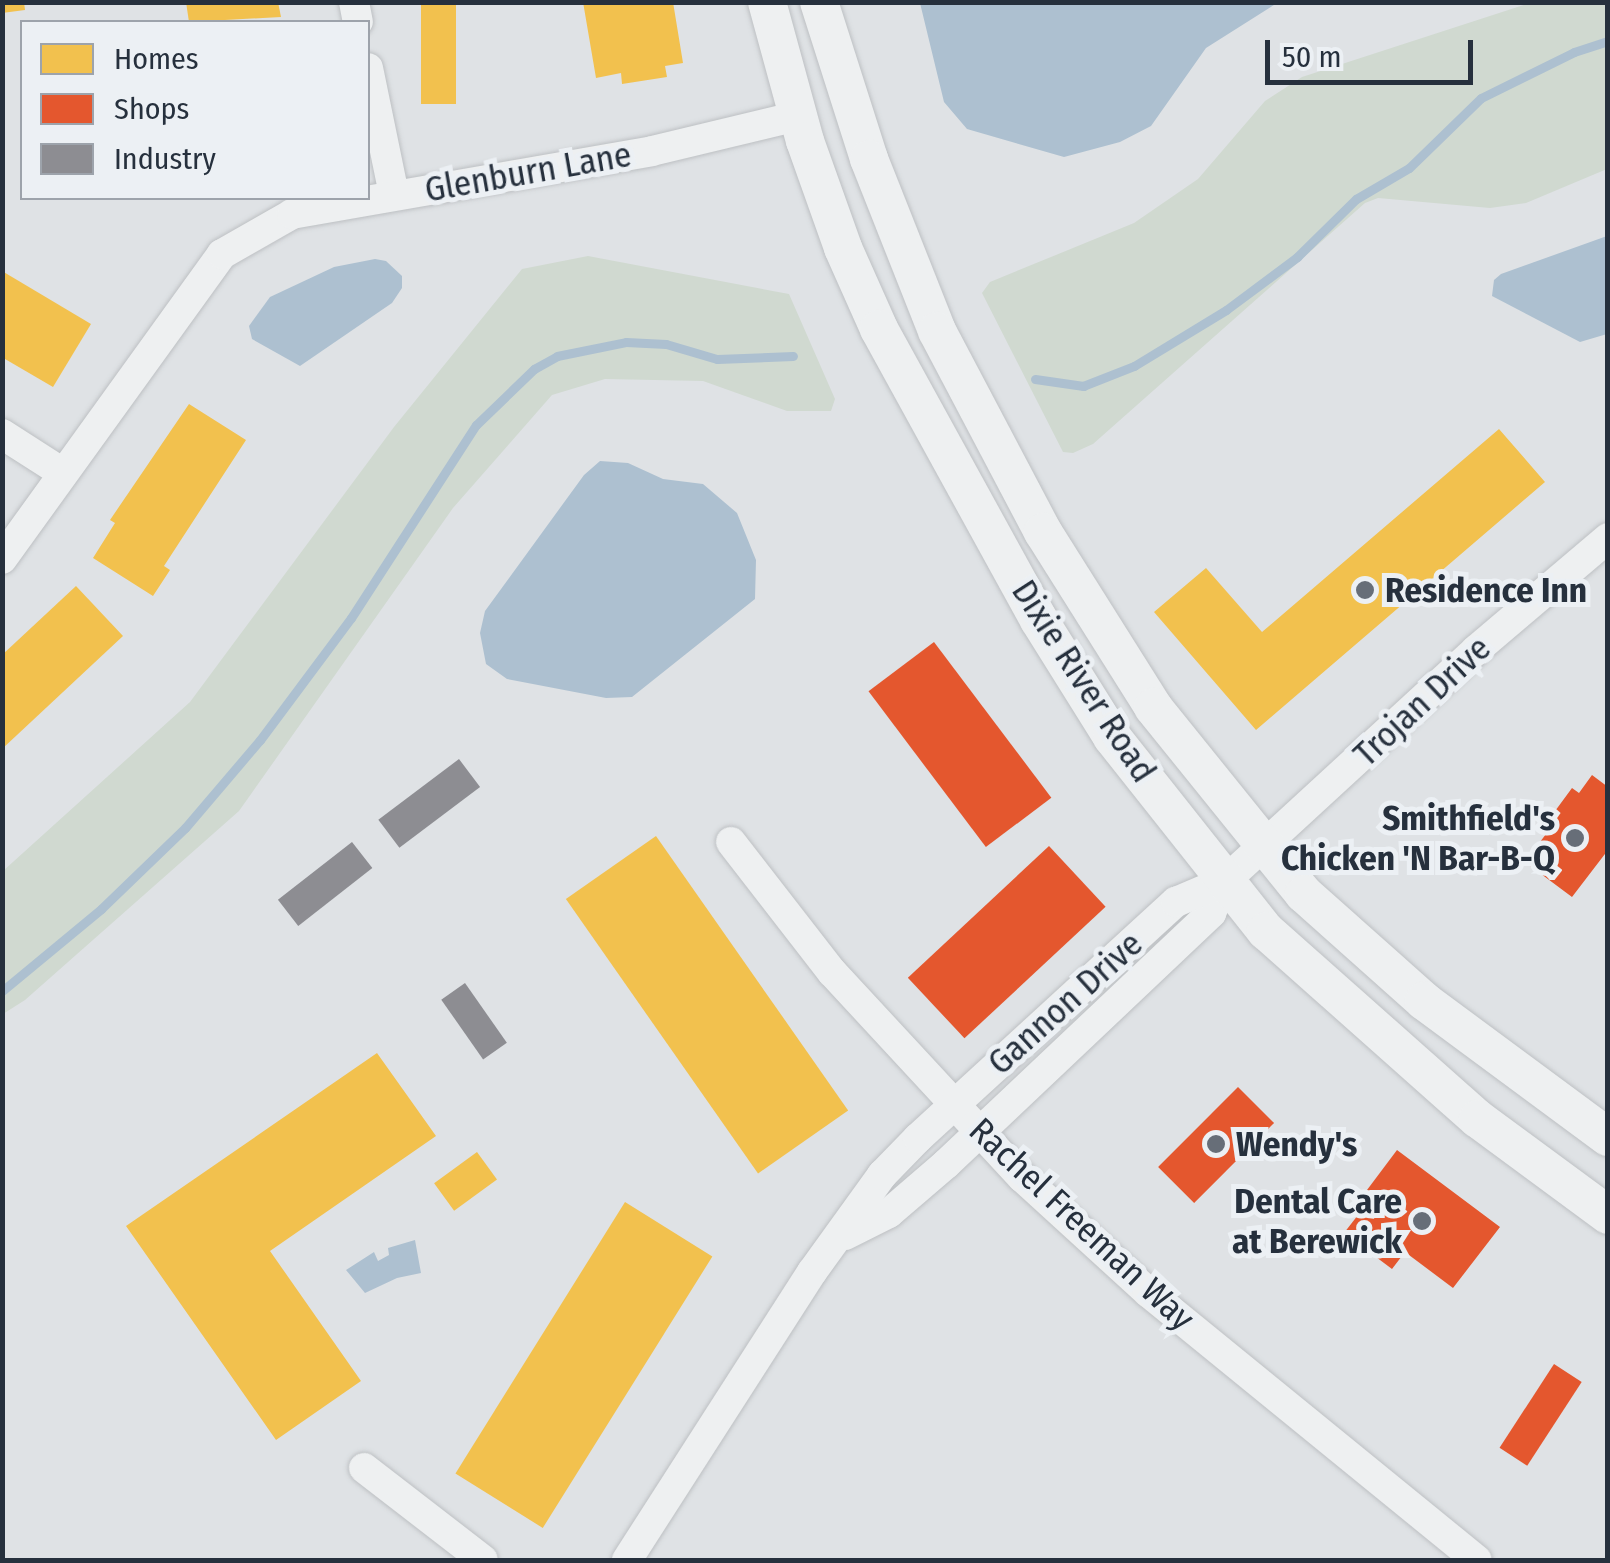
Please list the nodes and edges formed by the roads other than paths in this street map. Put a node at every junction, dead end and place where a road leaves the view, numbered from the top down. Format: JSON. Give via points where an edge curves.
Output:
{"nodes":[{"id":1,"x":766,"y":2,"type":"edge"},
{"id":2,"x":818,"y":2,"type":"edge"},
{"id":3,"x":370,"y":78,"type":"edge"},
{"id":4,"x":798,"y":116,"type":"junction"},
{"id":5,"x":394,"y":194,"type":"junction"},
{"id":6,"x":370,"y":199,"type":"edge"},
{"id":7,"x":363,"y":200,"type":"edge"},
{"id":8,"x":2,"y":434,"type":"edge"},
{"id":9,"x":63,"y":473,"type":"junction"},
{"id":10,"x":1608,"y":538,"type":"edge"},
{"id":11,"x":2,"y":560,"type":"edge"},
{"id":12,"x":731,"y":842,"type":"dead end"},
{"id":13,"x":1243,"y":865,"type":"junction"},
{"id":14,"x":955,"y":1104,"type":"junction"},
{"id":15,"x":981,"y":1131,"type":"junction"},
{"id":16,"x":1608,"y":1137,"type":"edge"},
{"id":17,"x":1608,"y":1215,"type":"edge"},
{"id":18,"x":842,"y":1236,"type":"junction"},
{"id":19,"x":364,"y":1468,"type":"dead end"},
{"id":20,"x":484,"y":1560,"type":"edge"},
{"id":21,"x":627,"y":1560,"type":"edge"},
{"id":22,"x":1477,"y":1560,"type":"edge"}],
"edges":[{"from":1,"to":4,"type":"street","name":"Dixie River Road"},
{"from":2,"to":13,"type":"street","name":"Dixie River Road","via":[[869,160],[937,330],[1043,532]]},
{"from":3,"to":5,"type":"street"},
{"from":4,"to":5,"type":"street","name":"Glenburn Lane","via":[[652,151]]},
{"from":4,"to":13,"type":"street","name":"Dixie River Road","via":[[879,329],[1039,620],[1112,736]]},
{"from":5,"to":6,"type":"street","name":"Glenburn Lane"},
{"from":7,"to":9,"type":"street","name":"Glenburn Lane","via":[[292,214],[222,254]]},
{"from":8,"to":9,"type":"street"},
{"from":9,"to":11,"type":"street","name":"Glenburn Lane"},
{"from":10,"to":13,"type":"street","name":"Trojan Drive"},
{"from":12,"to":14,"type":"street","name":"Rachel Freeman Way","via":[[832,972]]},
{"from":13,"to":14,"type":"street","name":"Gannon Drive","via":[[1176,902]]},
{"from":13,"to":15,"type":"street","name":"Gannon Drive","via":[[1211,913]]},
{"from":13,"to":16,"type":"street","name":"Dixie River Road","via":[[1304,894],[1371,956]]},
{"from":13,"to":17,"type":"street","name":"Dixie River Road","via":[[1266,931],[1331,994],[1478,1120]]},
{"from":14,"to":15,"type":"street","name":"Rachel Freeman Way"},
{"from":14,"to":18,"type":"street","name":"Gannon Drive","via":[[882,1176]]},
{"from":15,"to":18,"type":"street","name":"Gannon Drive","via":[[888,1213]]},
{"from":15,"to":22,"type":"street","name":"Rachel Freeman Way","via":[[1148,1292]]},
{"from":18,"to":21,"type":"street","name":"Gannon Drive","via":[[812,1272]]},
{"from":19,"to":20,"type":"street"}]}
